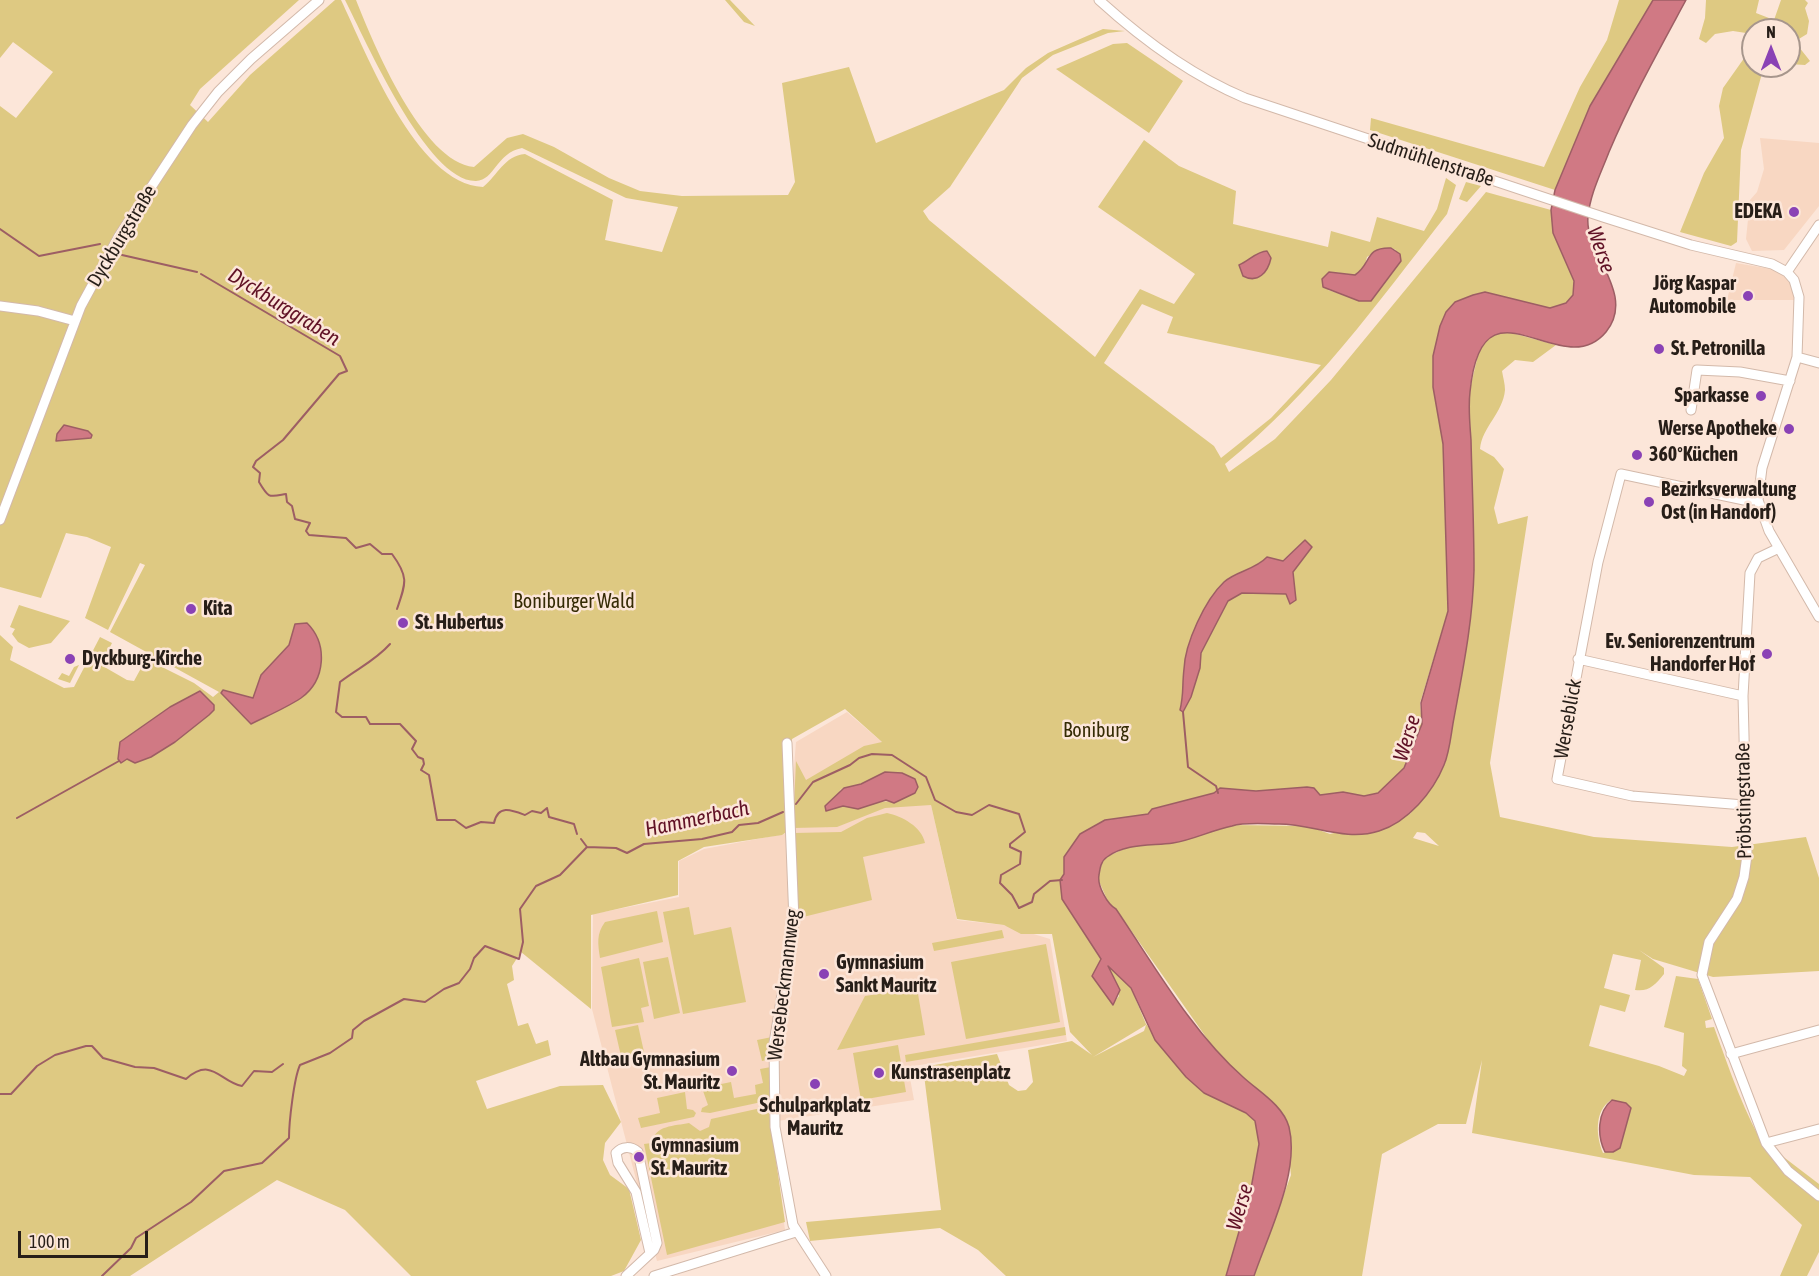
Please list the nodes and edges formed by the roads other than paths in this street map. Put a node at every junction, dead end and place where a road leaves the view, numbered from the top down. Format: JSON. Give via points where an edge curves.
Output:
{"nodes":[{"id":1,"x":319,"y":0,"type":"edge"},
{"id":2,"x":1099,"y":0,"type":"edge"},
{"id":3,"x":1819,"y":225,"type":"edge"},
{"id":4,"x":1787,"y":272,"type":"junction"},
{"id":5,"x":0,"y":306,"type":"edge"},
{"id":6,"x":75,"y":321,"type":"junction"},
{"id":7,"x":1797,"y":357,"type":"junction"},
{"id":8,"x":1819,"y":363,"type":"edge"},
{"id":9,"x":1790,"y":381,"type":"junction"},
{"id":10,"x":1691,"y":410,"type":"dead end"},
{"id":11,"x":1758,"y":500,"type":"junction"},
{"id":12,"x":0,"y":520,"type":"edge"},
{"id":13,"x":1779,"y":548,"type":"junction"},
{"id":14,"x":1819,"y":617,"type":"edge"},
{"id":15,"x":1578,"y":659,"type":"junction"},
{"id":16,"x":1743,"y":696,"type":"junction"},
{"id":17,"x":787,"y":743,"type":"dead end"},
{"id":18,"x":1744,"y":805,"type":"junction"},
{"id":19,"x":1819,"y":1030,"type":"edge"},
{"id":20,"x":1731,"y":1054,"type":"junction"},
{"id":21,"x":1819,"y":1129,"type":"edge"},
{"id":22,"x":1766,"y":1143,"type":"junction"},
{"id":23,"x":1819,"y":1196,"type":"edge"},
{"id":24,"x":794,"y":1228,"type":"junction"},
{"id":25,"x":650,"y":1253,"type":"junction"},
{"id":26,"x":626,"y":1276,"type":"edge"},
{"id":27,"x":654,"y":1276,"type":"edge"},
{"id":28,"x":826,"y":1276,"type":"edge"}],
"edges":[{"from":1,"to":6,"type":"street","name":"Dyckburgstraße","via":[[241,68],[198,116],[113,246]]},
{"from":2,"to":4,"type":"street","name":"Sudmühlenstraße","via":[[1152,45],[1226,90],[1603,217],[1690,245],[1772,264]]},
{"from":3,"to":4,"type":"street"},
{"from":4,"to":7,"type":"street","via":[[1799,297]]},
{"from":5,"to":6,"type":"street"},
{"from":6,"to":12,"type":"street","name":"Dyckburgstraße"},
{"from":7,"to":8,"type":"street"},
{"from":7,"to":9,"type":"street"},
{"from":9,"to":10,"type":"street","via":[[1740,372],[1697,370]]},
{"from":9,"to":11,"type":"street","via":[[1764,461]]},
{"from":11,"to":13,"type":"street"},
{"from":11,"to":15,"type":"street","name":"Werseblick","via":[[1621,474]]},
{"from":13,"to":14,"type":"street"},
{"from":13,"to":16,"type":"street","name":"Pröbstingstraße","via":[[1758,558],[1750,573]]},
{"from":15,"to":16,"type":"street"},
{"from":15,"to":18,"type":"street","name":"Werseblick","via":[[1557,780],[1632,796]]},
{"from":16,"to":18,"type":"street","name":"Pröbstingstraße"},
{"from":17,"to":24,"type":"street","name":"Wersebeckmannweg","via":[[794,921],[776,1026],[774,1107]]},
{"from":18,"to":20,"type":"street","name":"Pröbstingstraße","via":[[1744,877],[1737,899],[1709,942],[1702,975]]},
{"from":19,"to":20,"type":"street"},
{"from":20,"to":22,"type":"street","name":"Pröbstingstraße"},
{"from":21,"to":22,"type":"street"},
{"from":22,"to":23,"type":"street","name":"Pröbstingstraße","via":[[1788,1171]]},
{"from":24,"to":27,"type":"street"},
{"from":24,"to":28,"type":"street"},
{"from":25,"to":25,"type":"street","via":[[656,1248],[657,1239],[639,1157],[635,1149],[624,1148],[618,1151],[616,1160],[636,1192]]},
{"from":25,"to":26,"type":"street"}]}
